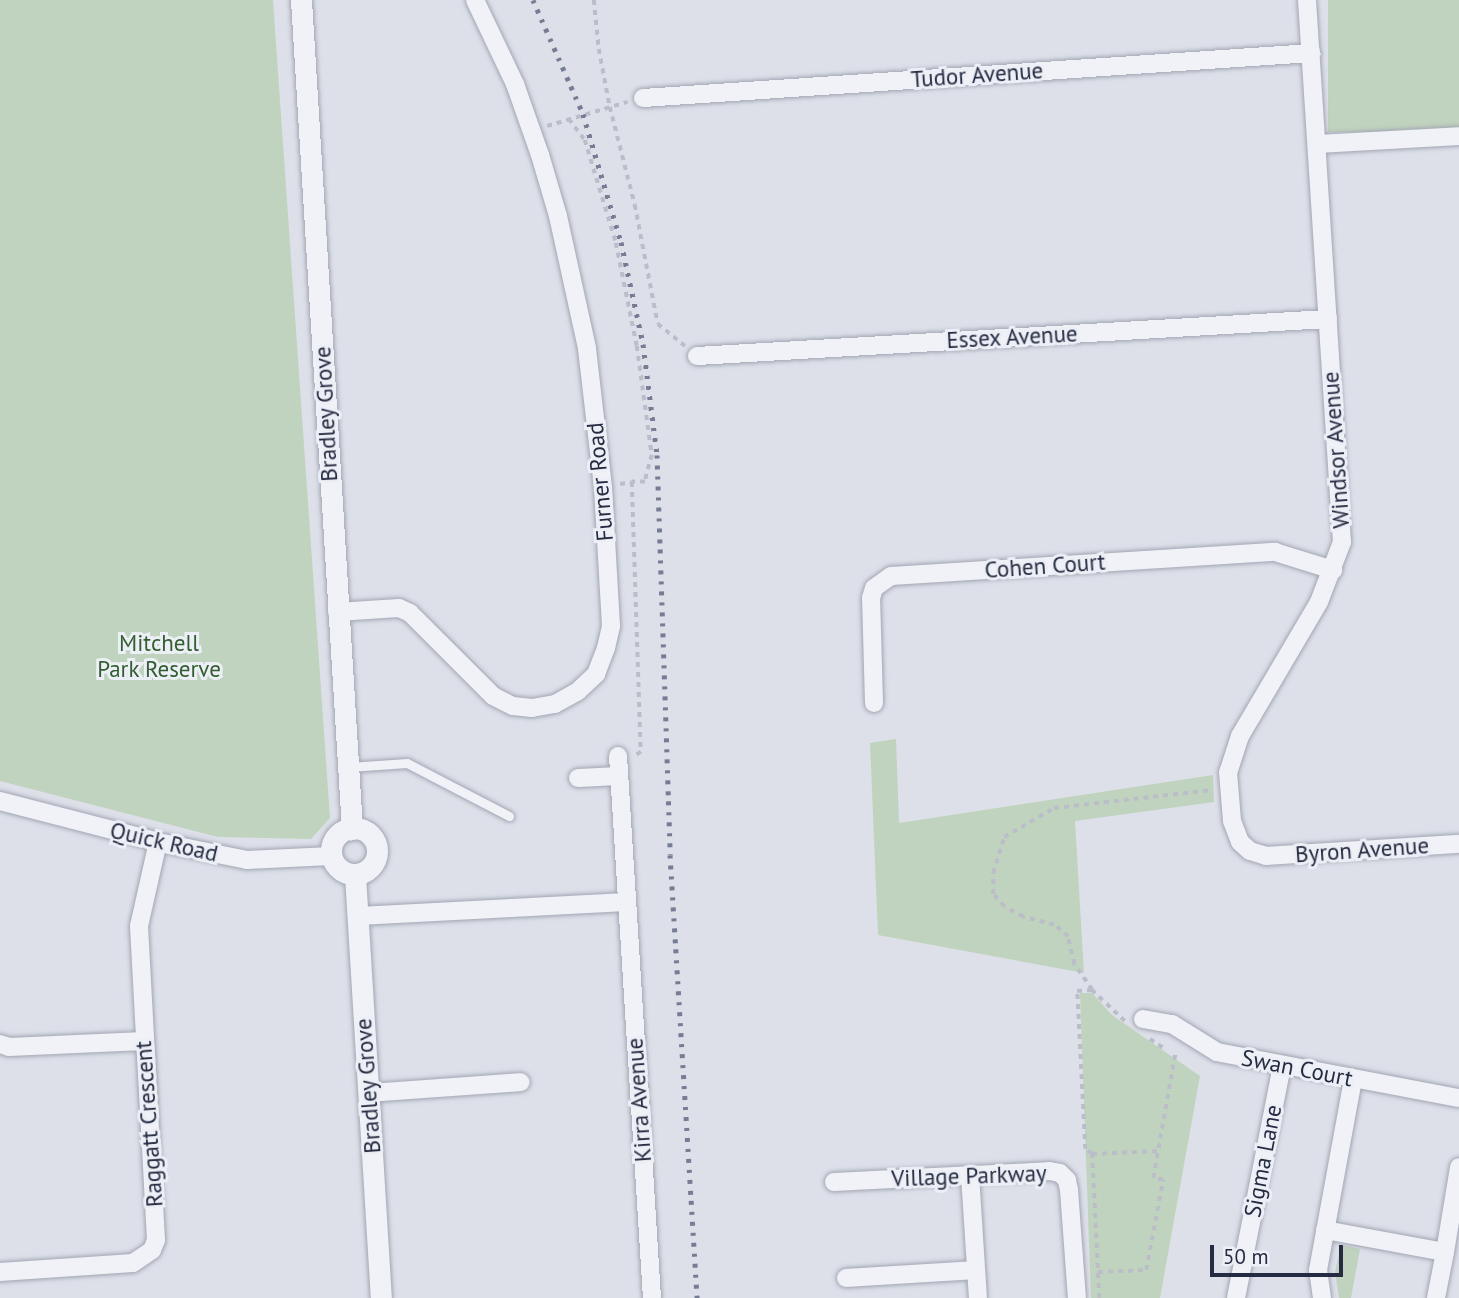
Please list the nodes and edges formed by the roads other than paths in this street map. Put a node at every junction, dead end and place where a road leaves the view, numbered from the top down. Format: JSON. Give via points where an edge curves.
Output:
{"nodes":[{"id":1,"x":301,"y":0,"type":"edge"},
{"id":2,"x":475,"y":0,"type":"edge"},
{"id":3,"x":1307,"y":0,"type":"edge"},
{"id":4,"x":1311,"y":53,"type":"junction"},
{"id":5,"x":643,"y":98,"type":"road end"},
{"id":6,"x":1459,"y":136,"type":"edge"},
{"id":7,"x":1318,"y":144,"type":"junction"},
{"id":8,"x":1328,"y":319,"type":"junction"},
{"id":9,"x":697,"y":356,"type":"road end"},
{"id":10,"x":1333,"y":570,"type":"junction"},
{"id":11,"x":337,"y":612,"type":"junction"},
{"id":12,"x":874,"y":703,"type":"dead end"},
{"id":13,"x":348,"y":767,"type":"junction"},
{"id":14,"x":578,"y":778,"type":"dead end"},
{"id":15,"x":0,"y":802,"type":"edge"},
{"id":16,"x":509,"y":816,"type":"dead end"},
{"id":17,"x":352,"y":828,"type":"junction"},
{"id":18,"x":158,"y":842,"type":"junction"},
{"id":19,"x":1459,"y":844,"type":"edge"},
{"id":20,"x":331,"y":856,"type":"junction"},
{"id":21,"x":1266,"y":856,"type":"joint"},
{"id":22,"x":355,"y":875,"type":"junction"},
{"id":23,"x":627,"y":902,"type":"junction"},
{"id":24,"x":358,"y":916,"type":"junction"},
{"id":25,"x":1143,"y":1019,"type":"dead end"},
{"id":26,"x":144,"y":1041,"type":"junction"},
{"id":27,"x":0,"y":1044,"type":"edge"},
{"id":28,"x":1282,"y":1065,"type":"junction"},
{"id":29,"x":1353,"y":1080,"type":"junction"},
{"id":30,"x":521,"y":1082,"type":"dead end"},
{"id":31,"x":369,"y":1094,"type":"junction"},
{"id":32,"x":1459,"y":1098,"type":"edge"},
{"id":33,"x":1459,"y":1167,"type":"edge"},
{"id":34,"x":970,"y":1175,"type":"junction"},
{"id":35,"x":834,"y":1182,"type":"dead end"},
{"id":36,"x":1325,"y":1230,"type":"junction"},
{"id":37,"x":1445,"y":1252,"type":"junction"},
{"id":38,"x":976,"y":1270,"type":"junction"},
{"id":39,"x":0,"y":1272,"type":"edge"},
{"id":40,"x":846,"y":1278,"type":"dead end"},
{"id":41,"x":381,"y":1298,"type":"edge"},
{"id":42,"x":652,"y":1298,"type":"edge"},
{"id":43,"x":978,"y":1298,"type":"edge"},
{"id":44,"x":1077,"y":1298,"type":"edge"},
{"id":45,"x":1236,"y":1298,"type":"edge"},
{"id":46,"x":1322,"y":1298,"type":"edge"},
{"id":47,"x":1436,"y":1298,"type":"edge"}],
"edges":[{"from":1,"to":11,"type":"street","name":"Bradley Grove"},
{"from":2,"to":11,"type":"street","name":"Furner Road","via":[[532,131],[558,216],[587,348],[603,487],[611,626],[596,674],[555,704],[532,708],[513,706],[493,696],[410,613],[399,608]]},
{"from":3,"to":4,"type":"street","name":"Windsor Avenue"},
{"from":4,"to":5,"type":"street","name":"Tudor Avenue"},
{"from":4,"to":7,"type":"street","name":"Windsor Avenue"},
{"from":6,"to":7,"type":"street"},
{"from":7,"to":8,"type":"street","name":"Windsor Avenue"},
{"from":8,"to":9,"type":"street","name":"Essex Avenue"},
{"from":8,"to":10,"type":"street","name":"Windsor Avenue","via":[[1342,542]]},
{"from":10,"to":12,"type":"street","name":"Cohen Court","via":[[1275,552],[891,576],[874,588],[871,598]]},
{"from":10,"to":21,"type":"street","name":"Windsor Avenue","via":[[1240,736],[1228,772],[1232,821],[1240,842]]},
{"from":11,"to":13,"type":"street","name":"Bradley Grove"},
{"from":13,"to":16,"type":"lane","via":[[407,762]]},
{"from":13,"to":17,"type":"street","name":"Bradley Grove"},
{"from":14,"to":23,"type":"street","name":"Kirra Avenue","via":[[619,766]]},
{"from":15,"to":18,"type":"street","name":"Quick Road"},
{"from":17,"to":20,"type":"street","via":[[335,838]]},
{"from":17,"to":22,"type":"street","via":[[368,833],[377,847],[374,863]]},
{"from":18,"to":20,"type":"street","name":"Quick Road","via":[[247,860]]},
{"from":18,"to":26,"type":"street","name":"Raggatt Crescent","via":[[139,926]]},
{"from":19,"to":21,"type":"street","name":"Byron Avenue"},
{"from":20,"to":22,"type":"street","via":[[336,867]]},
{"from":22,"to":24,"type":"street","name":"Bradley Grove"},
{"from":23,"to":24,"type":"street"},
{"from":23,"to":42,"type":"street","name":"Kirra Avenue"},
{"from":24,"to":31,"type":"street","name":"Bradley Grove"},
{"from":25,"to":28,"type":"street","name":"Swan Court","via":[[1172,1024],[1217,1052]]},
{"from":26,"to":27,"type":"street"},
{"from":26,"to":39,"type":"street","name":"Raggatt Crescent","via":[[156,1240],[152,1251],[133,1263]]},
{"from":28,"to":29,"type":"street","name":"Swan Court"},
{"from":28,"to":45,"type":"street","name":"Sigma Lane"},
{"from":29,"to":32,"type":"street","name":"Swan Court"},
{"from":29,"to":36,"type":"street"},
{"from":30,"to":31,"type":"street"},
{"from":31,"to":41,"type":"street","name":"Bradley Grove"},
{"from":33,"to":37,"type":"street"},
{"from":34,"to":35,"type":"street","name":"Village Parkway"},
{"from":34,"to":38,"type":"street"},
{"from":34,"to":44,"type":"street","name":"Village Parkway","via":[[1048,1171],[1067,1180]]},
{"from":36,"to":37,"type":"street"},
{"from":36,"to":46,"type":"street","via":[[1318,1270]]},
{"from":37,"to":47,"type":"street"},
{"from":38,"to":40,"type":"street"},
{"from":38,"to":43,"type":"street"}]}
